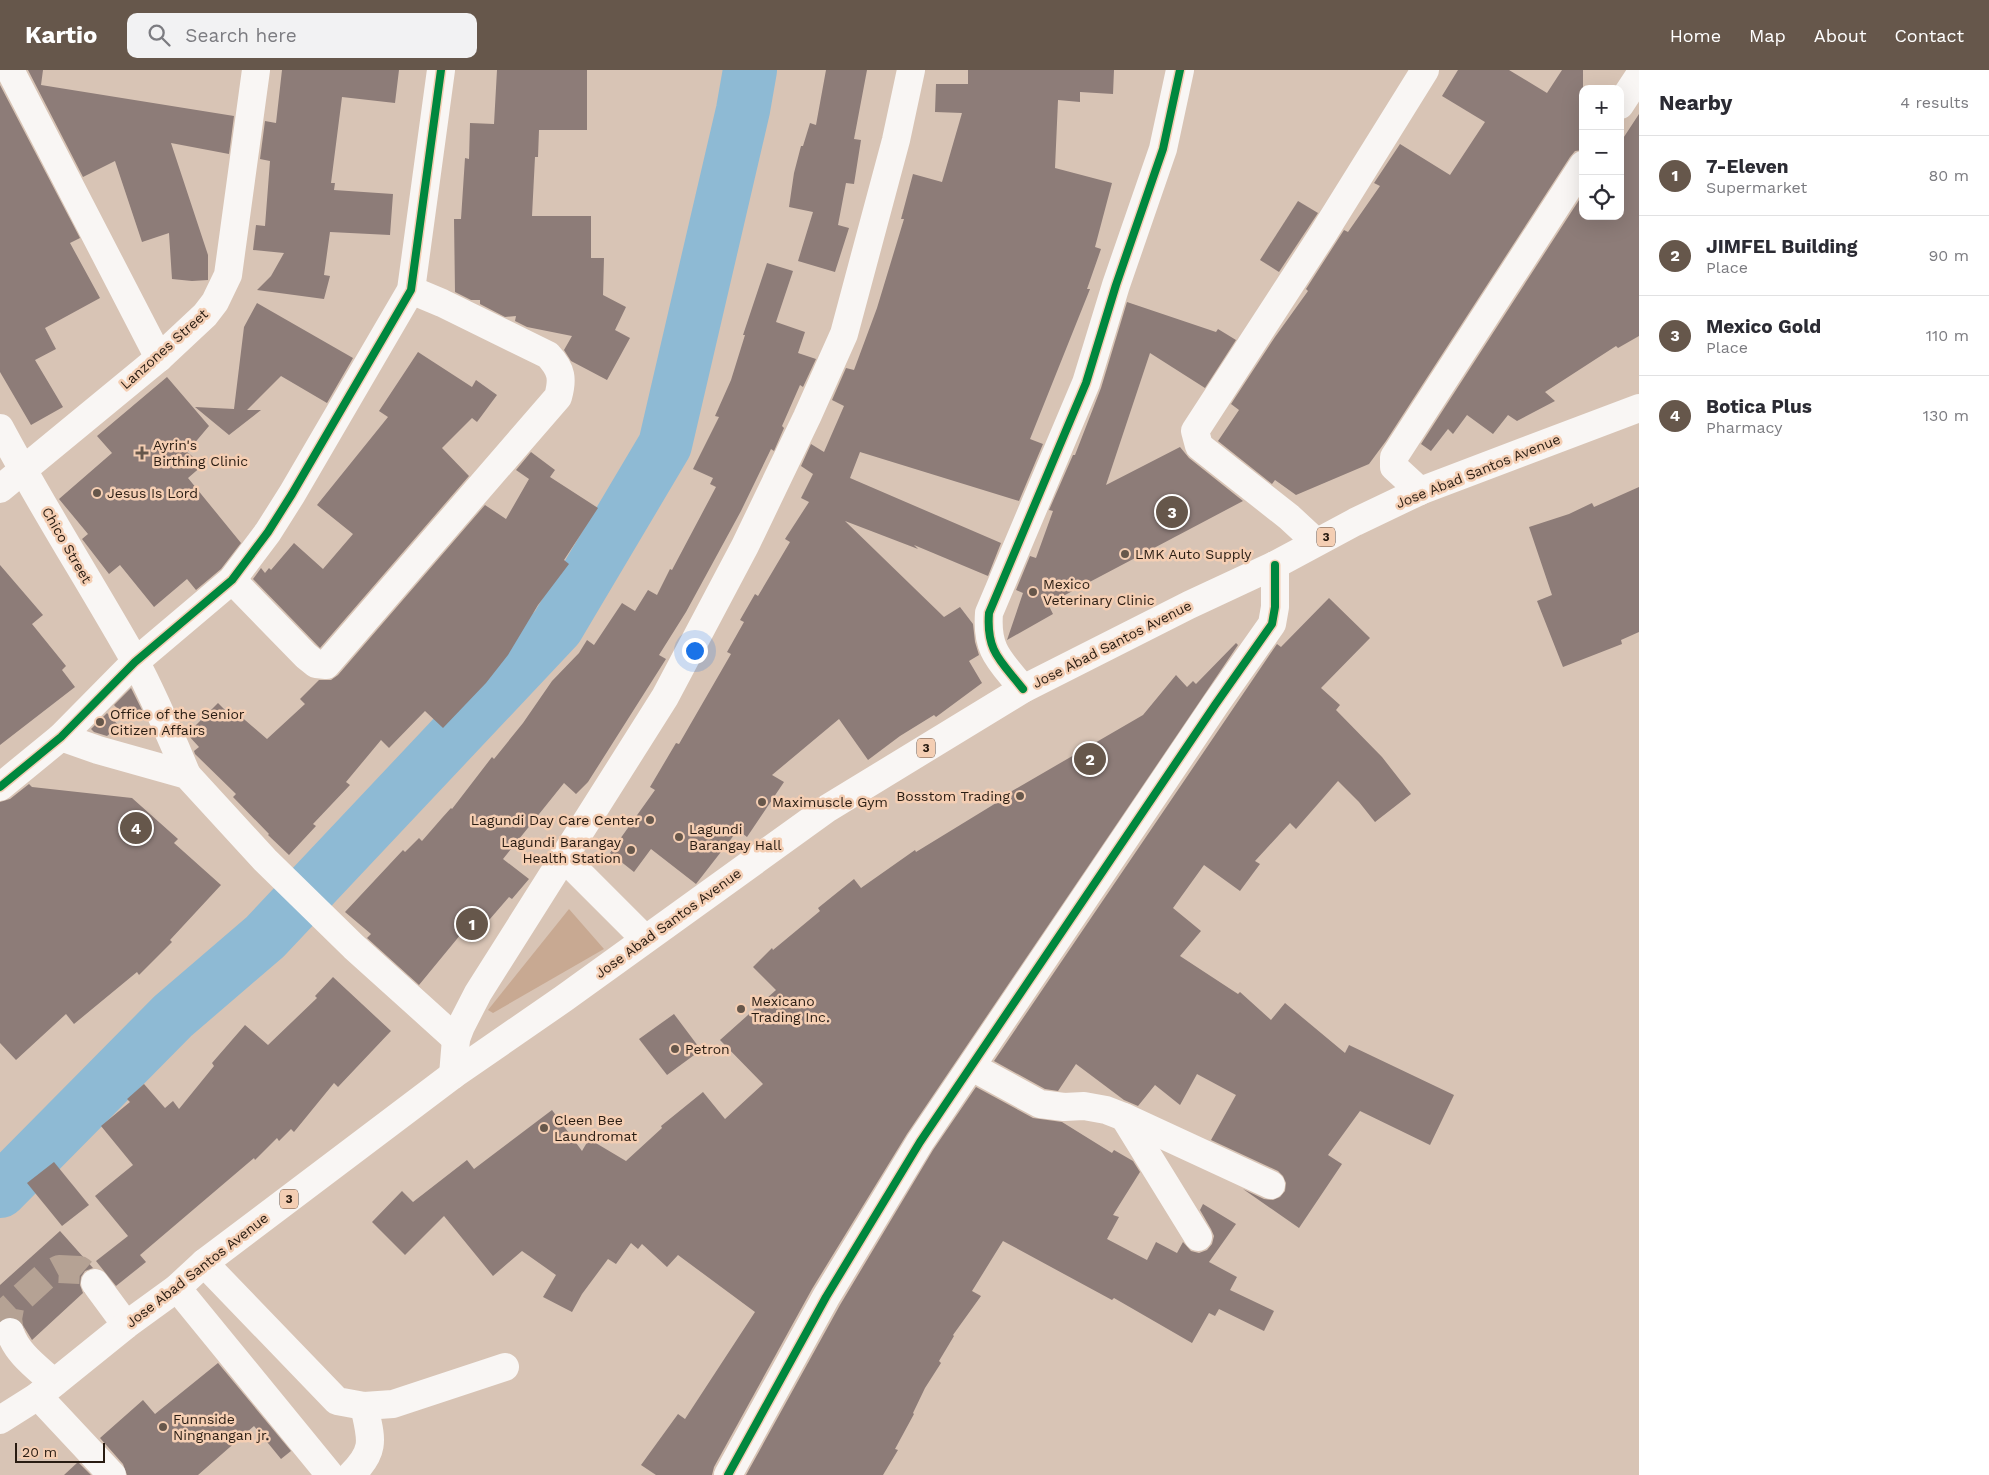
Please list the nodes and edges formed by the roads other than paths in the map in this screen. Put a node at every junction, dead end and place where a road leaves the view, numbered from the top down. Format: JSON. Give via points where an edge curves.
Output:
{"nodes":[{"id":1,"x":10,"y":70,"type":"edge"},
{"id":2,"x":256,"y":70,"type":"edge"},
{"id":3,"x":441,"y":70,"type":"edge"},
{"id":4,"x":911,"y":70,"type":"edge"},
{"id":5,"x":1180,"y":70,"type":"edge"},
{"id":6,"x":1425,"y":70,"type":"edge"},
{"id":7,"x":1639,"y":76,"type":"edge"},
{"id":8,"x":1624,"y":100,"type":"edge"},
{"id":9,"x":1579,"y":171,"type":"edge"},
{"id":10,"x":411,"y":290,"type":"junction"},
{"id":11,"x":159,"y":358,"type":"junction"},
{"id":12,"x":1639,"y":408,"type":"edge"},
{"id":13,"x":0,"y":428,"type":"edge"},
{"id":14,"x":22,"y":470,"type":"junction"},
{"id":15,"x":0,"y":489,"type":"edge"},
{"id":16,"x":1420,"y":491,"type":"junction"},
{"id":17,"x":1316,"y":542,"type":"junction"},
{"id":18,"x":1275,"y":565,"type":"junction"},
{"id":19,"x":232,"y":580,"type":"junction"},
{"id":20,"x":135,"y":662,"type":"junction"},
{"id":21,"x":1024,"y":689,"type":"junction"},
{"id":22,"x":61,"y":737,"type":"junction"},
{"id":23,"x":187,"y":776,"type":"junction"},
{"id":24,"x":0,"y":787,"type":"edge"},
{"id":25,"x":564,"y":857,"type":"junction"},
{"id":26,"x":645,"y":939,"type":"junction"},
{"id":27,"x":456,"y":1038,"type":"junction"},
{"id":28,"x":972,"y":1067,"type":"junction"},
{"id":29,"x":453,"y":1075,"type":"junction"},
{"id":30,"x":1124,"y":1117,"type":"junction"},
{"id":31,"x":1271,"y":1185,"type":"dead end"},
{"id":32,"x":1198,"y":1237,"type":"dead end"},
{"id":33,"x":204,"y":1263,"type":"junction"},
{"id":34,"x":95,"y":1283,"type":"tunnel mouth"},
{"id":35,"x":177,"y":1288,"type":"junction"},
{"id":36,"x":126,"y":1325,"type":"junction"},
{"id":37,"x":10,"y":1332,"type":"tunnel mouth"},
{"id":38,"x":505,"y":1367,"type":"dead end"},
{"id":39,"x":46,"y":1390,"type":"junction"},
{"id":40,"x":364,"y":1406,"type":"junction"},
{"id":41,"x":0,"y":1420,"type":"edge"},
{"id":42,"x":112,"y":1475,"type":"edge"},
{"id":43,"x":330,"y":1475,"type":"edge"},
{"id":44,"x":351,"y":1475,"type":"edge"},
{"id":45,"x":728,"y":1475,"type":"edge"}],
"edges":[{"from":1,"to":11,"type":"main road"},
{"from":2,"to":11,"type":"main road","name":"Lanzones Street","via":[[228,275],[205,315]]},
{"from":3,"to":10,"type":"main road"},
{"from":4,"to":25,"type":"main road","via":[[896,140],[844,334],[744,546],[670,688]]},
{"from":5,"to":21,"type":"main road","via":[[1163,149],[1086,383],[990,613],[990,640],[994,652]]},
{"from":6,"to":17,"type":"main road","via":[[1324,234],[1195,431],[1199,446],[1290,517]]},
{"from":7,"to":8,"type":"main road"},
{"from":9,"to":16,"type":"main road","via":[[1394,457],[1394,467]]},
{"from":10,"to":19,"type":"main road","via":[[288,502]]},
{"from":10,"to":19,"type":"main road","via":[[548,356],[557,365],[562,382],[558,397],[326,665],[316,664],[306,656]]},
{"from":11,"to":14,"type":"main road","name":"Lanzones Street"},
{"from":12,"to":16,"type":"main road","name":"Jose Abad Santos Avenue","number":"3"},
{"from":13,"to":14,"type":"main road","name":"Chico Street"},
{"from":14,"to":15,"type":"main road","name":"Lanzones Street"},
{"from":14,"to":20,"type":"main road","name":"Chico Street"},
{"from":16,"to":17,"type":"main road","name":"Jose Abad Santos Avenue","number":"3"},
{"from":17,"to":18,"type":"main road","name":"Jose Abad Santos Avenue","number":"3"},
{"from":18,"to":21,"type":"main road","name":"Jose Abad Santos Avenue","number":"3","via":[[1189,604]]},
{"from":18,"to":28,"type":"main road","via":[[1272,624]]},
{"from":19,"to":20,"type":"main road"},
{"from":20,"to":22,"type":"main road"},
{"from":20,"to":23,"type":"main road","name":"Chico Street"},
{"from":21,"to":26,"type":"main road","name":"Jose Abad Santos Avenue","number":"3","via":[[828,808]]},
{"from":22,"to":23,"type":"main road"},
{"from":22,"to":24,"type":"main road"},
{"from":23,"to":27,"type":"main road","via":[[265,860],[354,947]]},
{"from":25,"to":26,"type":"main road"},
{"from":25,"to":27,"type":"main road","via":[[493,968]]},
{"from":26,"to":29,"type":"main road","name":"Jose Abad Santos Avenue","number":"3"},
{"from":27,"to":29,"type":"main road"},
{"from":28,"to":30,"type":"main road","via":[[1040,1104],[1084,1106]]},
{"from":28,"to":45,"type":"main road","via":[[920,1142],[826,1297]]},
{"from":29,"to":33,"type":"main road","name":"Jose Abad Santos Avenue","number":"3"},
{"from":30,"to":31,"type":"main road"},
{"from":30,"to":32,"type":"main road"},
{"from":33,"to":35,"type":"main road","name":"Jose Abad Santos Avenue","number":"3"},
{"from":33,"to":40,"type":"main road","via":[[336,1401]]},
{"from":34,"to":36,"type":"main road"},
{"from":35,"to":36,"type":"main road","name":"Jose Abad Santos Avenue","number":"3"},
{"from":35,"to":43,"type":"main road"},
{"from":36,"to":39,"type":"main road","name":"Jose Abad Santos Avenue","number":"3"},
{"from":37,"to":39,"type":"main road"},
{"from":38,"to":40,"type":"main road","via":[[393,1404]]},
{"from":39,"to":41,"type":"main road","name":"Jose Abad Santos Avenue","number":"3"},
{"from":39,"to":42,"type":"main road"},
{"from":40,"to":44,"type":"main road","via":[[372,1440],[364,1463]]}]}
